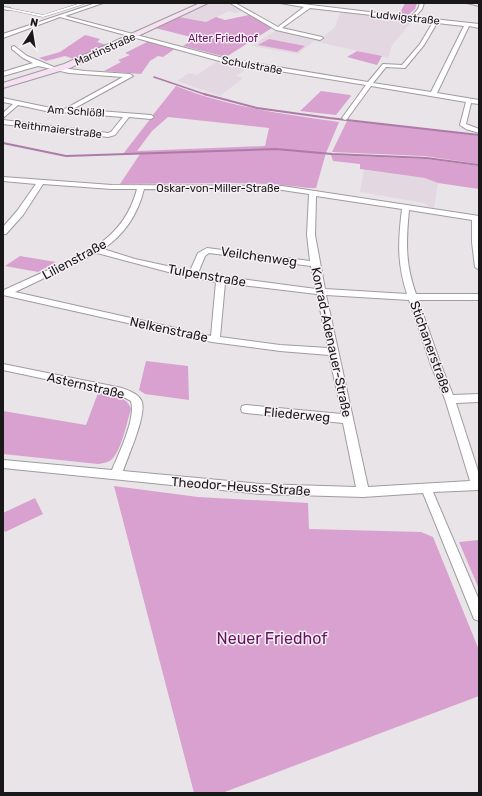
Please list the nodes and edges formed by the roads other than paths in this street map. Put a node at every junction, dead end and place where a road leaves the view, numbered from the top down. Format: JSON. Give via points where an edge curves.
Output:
{"nodes":[{"id":1,"x":101,"y":3,"type":"edge"},
{"id":2,"x":205,"y":3,"type":"edge"},
{"id":3,"x":232,"y":3,"type":"edge"},
{"id":4,"x":282,"y":3,"type":"edge"},
{"id":5,"x":319,"y":3,"type":"edge"},
{"id":6,"x":422,"y":3,"type":"edge"},
{"id":7,"x":470,"y":3,"type":"edge"},
{"id":8,"x":479,"y":4,"type":"edge"},
{"id":9,"x":83,"y":5,"type":"edge"},
{"id":10,"x":312,"y":7,"type":"junction"},
{"id":11,"x":5,"y":8,"type":"edge"},
{"id":12,"x":59,"y":13,"type":"junction"},
{"id":13,"x":412,"y":18,"type":"junction"},
{"id":14,"x":436,"y":21,"type":"junction"},
{"id":15,"x":467,"y":24,"type":"junction"},
{"id":16,"x":479,"y":26,"type":"edge"},
{"id":17,"x":278,"y":29,"type":"junction"},
{"id":18,"x":3,"y":36,"type":"edge"},
{"id":19,"x":135,"y":36,"type":"junction"},
{"id":20,"x":320,"y":38,"type":"dead end"},
{"id":21,"x":14,"y":48,"type":"dead end"},
{"id":22,"x":41,"y":63,"type":"junction"},
{"id":23,"x":56,"y":70,"type":"junction"},
{"id":24,"x":3,"y":74,"type":"edge"},
{"id":25,"x":371,"y":84,"type":"junction"},
{"id":26,"x":3,"y":86,"type":"edge"},
{"id":27,"x":434,"y":93,"type":"junction"},
{"id":28,"x":3,"y":100,"type":"edge"},
{"id":29,"x":469,"y":100,"type":"junction"},
{"id":30,"x":479,"y":102,"type":"edge"},
{"id":31,"x":16,"y":103,"type":"junction"},
{"id":32,"x":66,"y":110,"type":"junction"},
{"id":33,"x":128,"y":115,"type":"junction"},
{"id":34,"x":3,"y":116,"type":"edge"},
{"id":35,"x":151,"y":117,"type":"dead end"},
{"id":36,"x":345,"y":118,"type":"dead end"},
{"id":37,"x":3,"y":122,"type":"edge"},
{"id":38,"x":479,"y":131,"type":"edge"},
{"id":39,"x":3,"y":179,"type":"edge"},
{"id":40,"x":41,"y":182,"type":"junction"},
{"id":41,"x":141,"y":188,"type":"junction"},
{"id":42,"x":313,"y":192,"type":"junction"},
{"id":43,"x":406,"y":207,"type":"junction"},
{"id":44,"x":477,"y":219,"type":"edge"},
{"id":45,"x":3,"y":222,"type":"edge"},
{"id":46,"x":13,"y":222,"type":"junction"},
{"id":47,"x":3,"y":232,"type":"edge"},
{"id":48,"x":96,"y":250,"type":"junction"},
{"id":49,"x":314,"y":264,"type":"junction"},
{"id":50,"x":479,"y":267,"type":"edge"},
{"id":51,"x":193,"y":274,"type":"junction"},
{"id":52,"x":221,"y":278,"type":"junction"},
{"id":53,"x":320,"y":291,"type":"junction"},
{"id":54,"x":5,"y":293,"type":"edge"},
{"id":55,"x":412,"y":297,"type":"junction"},
{"id":56,"x":479,"y":297,"type":"edge"},
{"id":57,"x":216,"y":339,"type":"junction"},
{"id":58,"x":333,"y":352,"type":"junction"},
{"id":59,"x":3,"y":367,"type":"edge"},
{"id":60,"x":479,"y":398,"type":"edge"},
{"id":61,"x":450,"y":399,"type":"junction"},
{"id":62,"x":246,"y":409,"type":"dead end"},
{"id":63,"x":348,"y":419,"type":"junction"},
{"id":64,"x":3,"y":464,"type":"edge"},
{"id":65,"x":115,"y":476,"type":"junction"},
{"id":66,"x":478,"y":485,"type":"edge"},
{"id":67,"x":426,"y":488,"type":"junction"},
{"id":68,"x":363,"y":492,"type":"junction"},
{"id":69,"x":479,"y":615,"type":"edge"}],
"edges":[{"from":1,"to":9,"type":"street"},
{"from":2,"to":19,"type":"main road","name":"Martinstraße"},
{"from":3,"to":17,"type":"street"},
{"from":4,"to":10,"type":"street","name":"Ludwigstraße"},
{"from":5,"to":10,"type":"street"},
{"from":6,"to":13,"type":"street"},
{"from":7,"to":8,"type":"main road"},
{"from":9,"to":12,"type":"street"},
{"from":10,"to":13,"type":"street","name":"Ludwigstraße"},
{"from":10,"to":17,"type":"street"},
{"from":11,"to":12,"type":"street","via":[[43,16]]},
{"from":12,"to":18,"type":"street","via":[[12,35]]},
{"from":12,"to":19,"type":"street","name":"Schulstraße"},
{"from":13,"to":14,"type":"street","name":"Ludwigstraße"},
{"from":14,"to":15,"type":"street","name":"Ludwigstraße"},
{"from":14,"to":25,"type":"street","via":[[422,44],[403,67],[385,65]]},
{"from":15,"to":16,"type":"street","name":"Ludwigstraße"},
{"from":15,"to":27,"type":"street"},
{"from":17,"to":20,"type":"street"},
{"from":19,"to":23,"type":"main road","name":"Martinstraße"},
{"from":19,"to":25,"type":"street","name":"Schulstraße","via":[[229,61]]},
{"from":21,"to":22,"type":"street","via":[[25,57]]},
{"from":22,"to":23,"type":"street"},
{"from":22,"to":24,"type":"street"},
{"from":23,"to":26,"type":"main road","name":"Martinstraße"},
{"from":23,"to":32,"type":"street","via":[[132,75]]},
{"from":25,"to":27,"type":"street","name":"Schulstraße"},
{"from":25,"to":36,"type":"street"},
{"from":27,"to":29,"type":"street","name":"Schulstraße"},
{"from":28,"to":31,"type":"street","name":"Am Schlößl"},
{"from":29,"to":30,"type":"street","name":"Schulstraße"},
{"from":29,"to":38,"type":"street","via":[[463,125]]},
{"from":31,"to":32,"type":"street","name":"Am Schlößl"},
{"from":31,"to":34,"type":"street","name":"Reithmaierstraße"},
{"from":32,"to":33,"type":"street","name":"Am Schlößl"},
{"from":33,"to":35,"type":"street","name":"Am Schlößl"},
{"from":33,"to":37,"type":"street","name":"Reithmaierstraße","via":[[112,134],[108,135]]},
{"from":39,"to":40,"type":"street","name":"Oskar-von-Miller-Straße"},
{"from":40,"to":41,"type":"street","name":"Oskar-von-Miller-Straße"},
{"from":40,"to":46,"type":"street"},
{"from":41,"to":42,"type":"street","name":"Oskar-von-Miller-Straße","via":[[254,186]]},
{"from":41,"to":48,"type":"street","name":"Lilienstraße","via":[[140,195],[124,225]]},
{"from":42,"to":43,"type":"street","name":"Oskar-von-Miller-Straße"},
{"from":42,"to":49,"type":"street","name":"Konrad-Adenauer-Straße","via":[[311,235]]},
{"from":43,"to":44,"type":"street","name":"Oskar-von-Miller-Straße"},
{"from":43,"to":55,"type":"street","name":"Stichanerstraße","via":[[403,258]]},
{"from":44,"to":50,"type":"street"},
{"from":45,"to":46,"type":"street"},
{"from":46,"to":47,"type":"street"},
{"from":48,"to":51,"type":"street","name":"Tulpenstraße","via":[[119,258]]},
{"from":48,"to":54,"type":"street","name":"Lilienstraße"},
{"from":49,"to":51,"type":"street","name":"Veilchenweg","via":[[207,250],[201,255]]},
{"from":49,"to":53,"type":"street","name":"Konrad-Adenauer-Straße"},
{"from":51,"to":52,"type":"street","name":"Tulpenstraße"},
{"from":52,"to":53,"type":"street","name":"Tulpenstraße"},
{"from":52,"to":57,"type":"street"},
{"from":53,"to":55,"type":"street","name":"Tulpenstraße"},
{"from":53,"to":58,"type":"street","name":"Konrad-Adenauer-Straße"},
{"from":54,"to":57,"type":"street","name":"Nelkenstraße"},
{"from":55,"to":56,"type":"street","name":"Tulpenstraße"},
{"from":55,"to":61,"type":"street","name":"Stichanerstraße"},
{"from":57,"to":58,"type":"street","name":"Nelkenstraße"},
{"from":58,"to":63,"type":"street","name":"Konrad-Adenauer-Straße"},
{"from":59,"to":65,"type":"street","name":"Asternstraße","via":[[132,396],[137,409]]},
{"from":60,"to":61,"type":"street"},
{"from":61,"to":66,"type":"street","name":"Stichanerstraße"},
{"from":62,"to":63,"type":"street","name":"Fliederweg"},
{"from":63,"to":68,"type":"street","name":"Konrad-Adenauer-Straße"},
{"from":64,"to":65,"type":"street","name":"Theodor-Heuss-Straße"},
{"from":65,"to":68,"type":"street","name":"Theodor-Heuss-Straße","via":[[260,489]]},
{"from":66,"to":67,"type":"street","name":"Theodor-Heuss-Straße"},
{"from":67,"to":68,"type":"street","name":"Theodor-Heuss-Straße"},
{"from":67,"to":69,"type":"street"}]}
